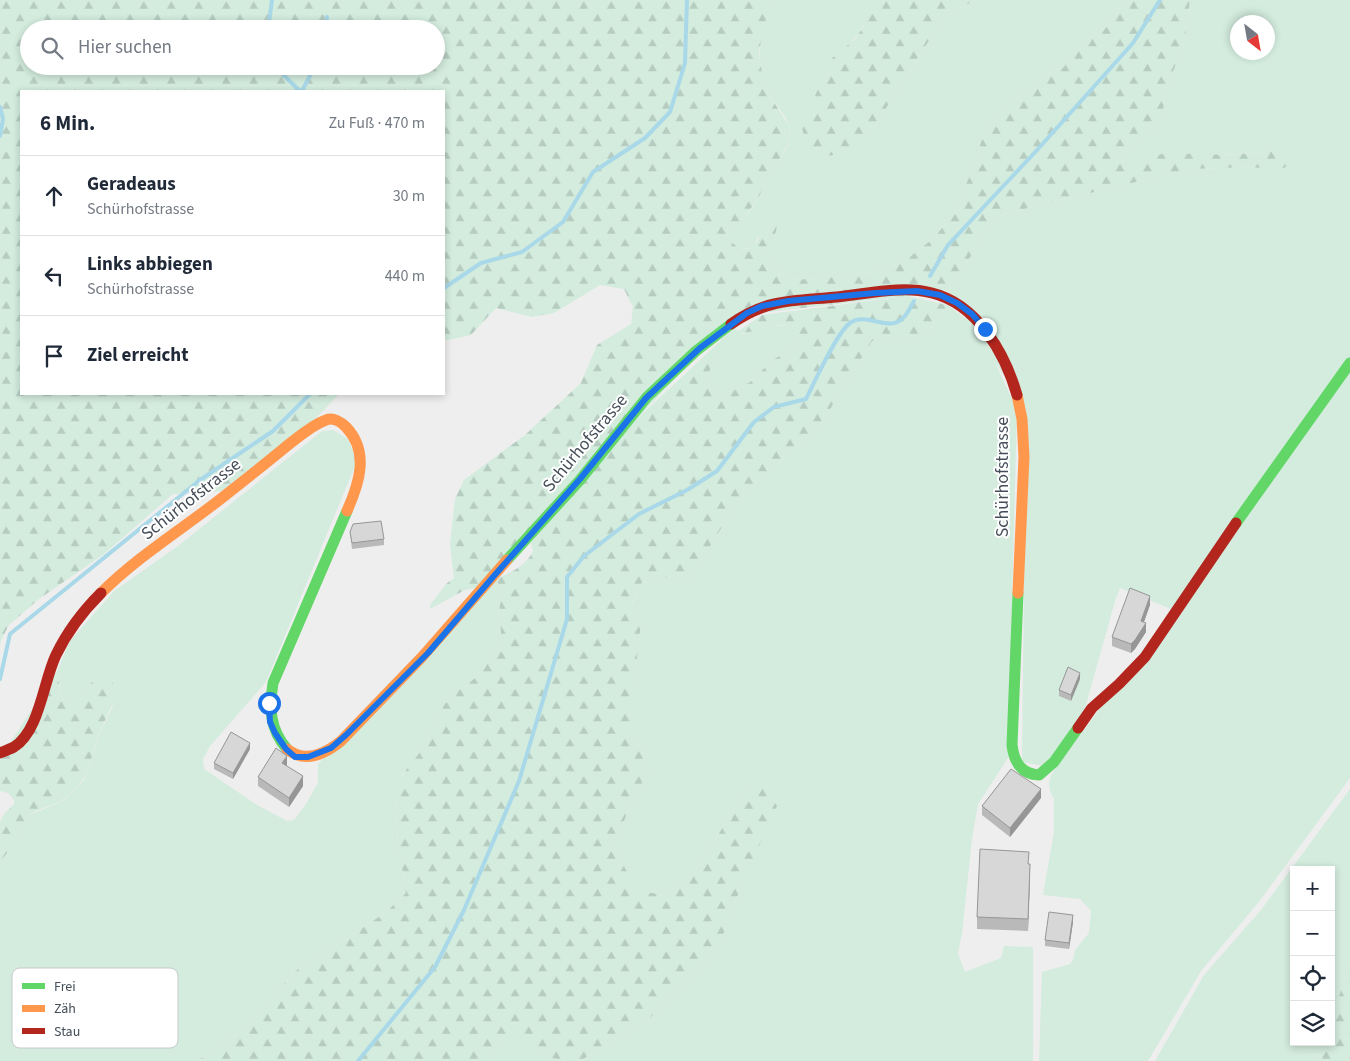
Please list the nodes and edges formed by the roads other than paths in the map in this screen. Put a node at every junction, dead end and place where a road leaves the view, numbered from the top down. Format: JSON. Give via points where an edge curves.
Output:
{"nodes":[{"id":1,"x":1350,"y":363,"type":"edge"},
{"id":2,"x":0,"y":753,"type":"edge"}],
"edges":[{"from":1,"to":2,"type":"street","name":"Schürhofstrasse","via":[[1231,529],[1146,657],[1092,708],[1054,762],[1039,775],[1026,774],[1020,769],[1014,759],[1012,745],[1024,457],[1020,406],[1000,357],[979,322],[949,298],[917,291],[767,304],[723,330],[646,398],[428,653],[346,735],[318,754],[295,757],[286,749],[270,722],[273,683],[347,514],[358,484],[361,463],[354,436],[344,425],[327,419],[309,429],[122,573],[96,598],[71,629],[56,655],[34,723],[15,746]]}]}
